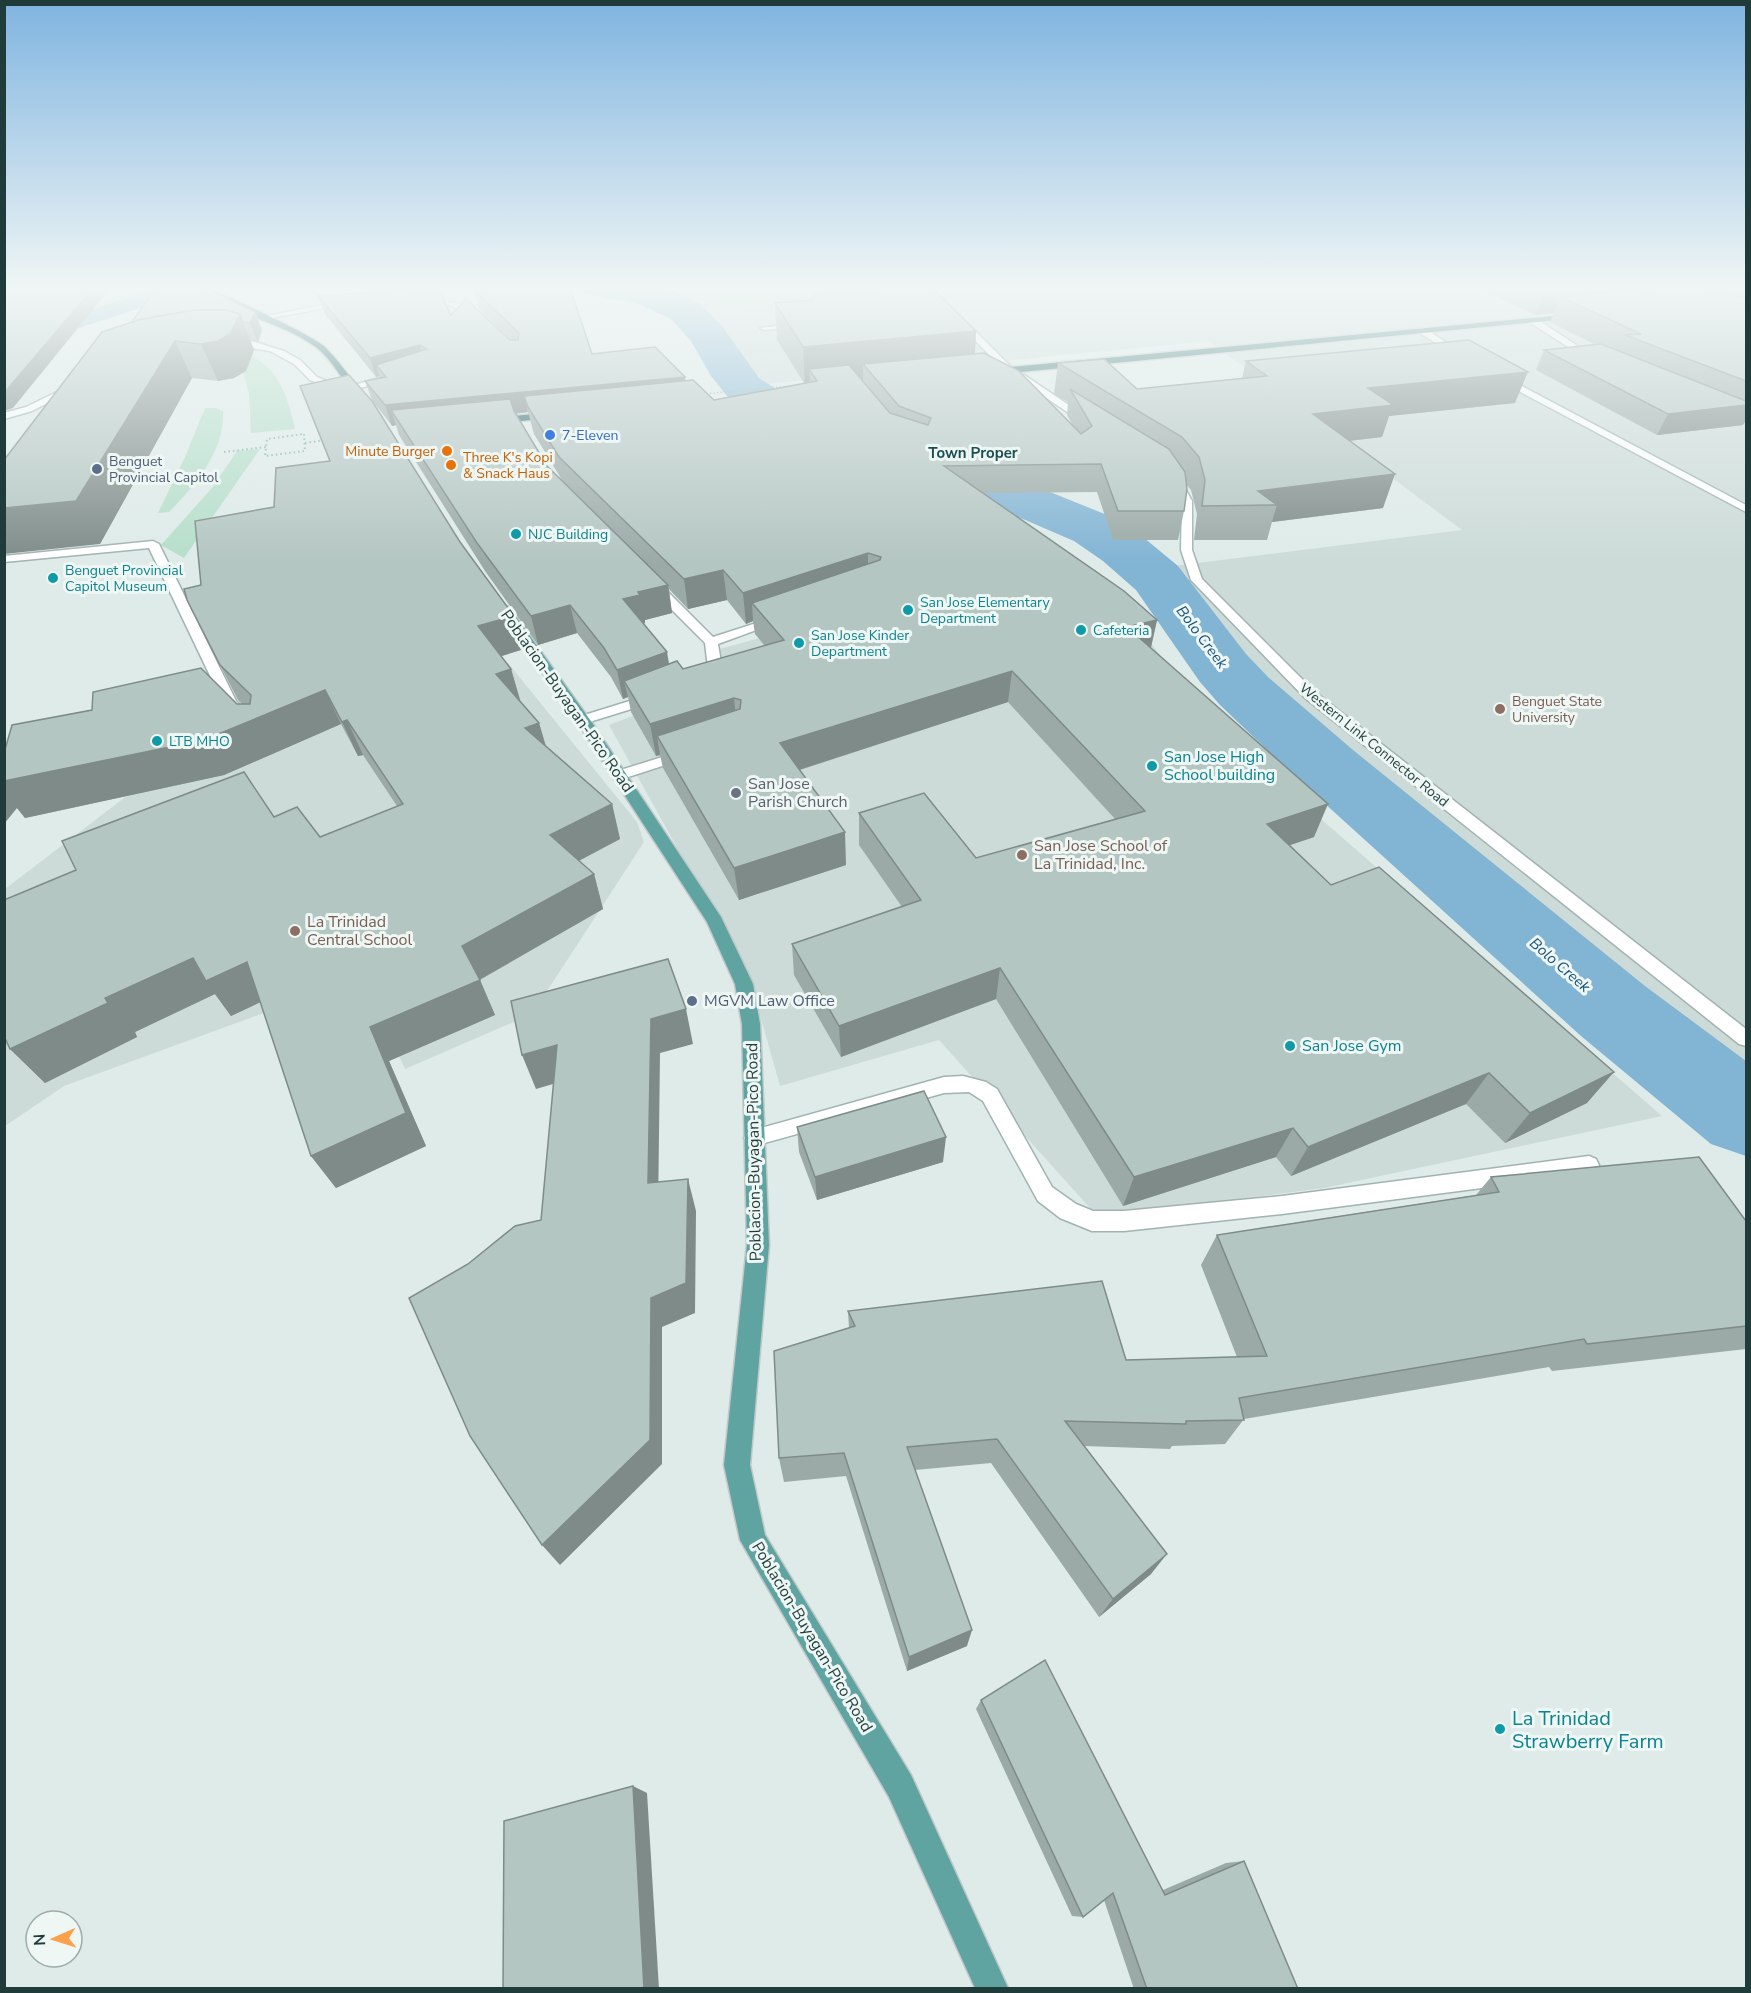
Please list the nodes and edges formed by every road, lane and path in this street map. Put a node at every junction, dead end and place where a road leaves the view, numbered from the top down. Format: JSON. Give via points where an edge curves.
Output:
{"nodes":[{"id":1,"x":315,"y":378,"type":"edge"},
{"id":2,"x":345,"y":378,"type":"edge"},
{"id":3,"x":390,"y":378,"type":"edge"},
{"id":4,"x":1021,"y":378,"type":"edge"},
{"id":5,"x":1502,"y":378,"type":"edge"},
{"id":6,"x":88,"y":379,"type":"edge"},
{"id":7,"x":790,"y":386,"type":"edge"},
{"id":8,"x":353,"y":389,"type":"junction"},
{"id":9,"x":701,"y":394,"type":"edge"},
{"id":10,"x":362,"y":399,"type":"edge"},
{"id":11,"x":566,"y":414,"type":"edge"},
{"id":12,"x":4,"y":416,"type":"edge"},
{"id":13,"x":522,"y":418,"type":"junction"},
{"id":14,"x":488,"y":421,"type":"edge"},
{"id":15,"x":1098,"y":428,"type":"edge"},
{"id":16,"x":526,"y":435,"type":"edge"},
{"id":17,"x":328,"y":440,"type":"edge"},
{"id":18,"x":304,"y":442,"type":"junction"},
{"id":19,"x":266,"y":447,"type":"junction"},
{"id":20,"x":224,"y":452,"type":"dead end"},
{"id":21,"x":1161,"y":468,"type":"edge"},
{"id":22,"x":1746,"y":509,"type":"edge"},
{"id":23,"x":4,"y":559,"type":"edge"},
{"id":24,"x":642,"y":572,"type":"edge"},
{"id":25,"x":491,"y":592,"type":"edge"},
{"id":26,"x":787,"y":617,"type":"edge"},
{"id":27,"x":711,"y":642,"type":"junction"},
{"id":28,"x":695,"y":682,"type":"edge"},
{"id":29,"x":663,"y":694,"type":"edge"},
{"id":30,"x":247,"y":720,"type":"edge"},
{"id":31,"x":583,"y":720,"type":"junction"},
{"id":32,"x":698,"y":750,"type":"edge"},
{"id":33,"x":620,"y":775,"type":"junction"},
{"id":34,"x":1746,"y":1039,"type":"edge"},
{"id":35,"x":754,"y":1138,"type":"junction"},
{"id":36,"x":1589,"y":1165,"type":"edge"},
{"id":37,"x":992,"y":1989,"type":"edge"}],
"edges":[{"from":1,"to":8,"type":"street","via":[[323,384]]},
{"from":2,"to":8,"type":"highway"},
{"from":3,"to":8,"type":"street"},
{"from":4,"to":15,"type":"street"},
{"from":5,"to":22,"type":"street"},
{"from":6,"to":12,"type":"street"},
{"from":7,"to":9,"type":"path"},
{"from":8,"to":10,"type":"highway"},
{"from":11,"to":13,"type":"highway"},
{"from":13,"to":14,"type":"highway"},
{"from":13,"to":16,"type":"street"},
{"from":17,"to":18,"type":"path"},
{"from":18,"to":19,"type":"path","via":[[304,434],[267,439]]},
{"from":18,"to":19,"type":"path","via":[[304,451],[265,456]]},
{"from":19,"to":20,"type":"path"},
{"from":21,"to":34,"type":"street","name":"Western Link Connector Road","via":[[1184,491],[1190,514],[1187,558],[1197,580],[1310,695]]},
{"from":23,"to":30,"type":"street","via":[[153,544],[177,584],[230,703]]},
{"from":24,"to":27,"type":"street"},
{"from":25,"to":31,"type":"main road","name":"Poblacion-Buyagan-Pico Road"},
{"from":26,"to":27,"type":"street"},
{"from":27,"to":28,"type":"street","via":[[715,669]]},
{"from":29,"to":31,"type":"street"},
{"from":31,"to":33,"type":"main road","name":"Poblacion-Buyagan-Pico Road"},
{"from":32,"to":33,"type":"street"},
{"from":33,"to":35,"type":"main road","name":"Poblacion-Buyagan-Pico Road","via":[[715,921],[744,984],[751,1024]]},
{"from":35,"to":36,"type":"street","via":[[944,1085],[979,1086],[990,1095],[1045,1194],[1068,1211],[1092,1221],[1282,1204]]},
{"from":35,"to":37,"type":"main road","name":"Poblacion-Buyagan-Pico Road","via":[[758,1245],[737,1466],[753,1540],[900,1786]]}]}
